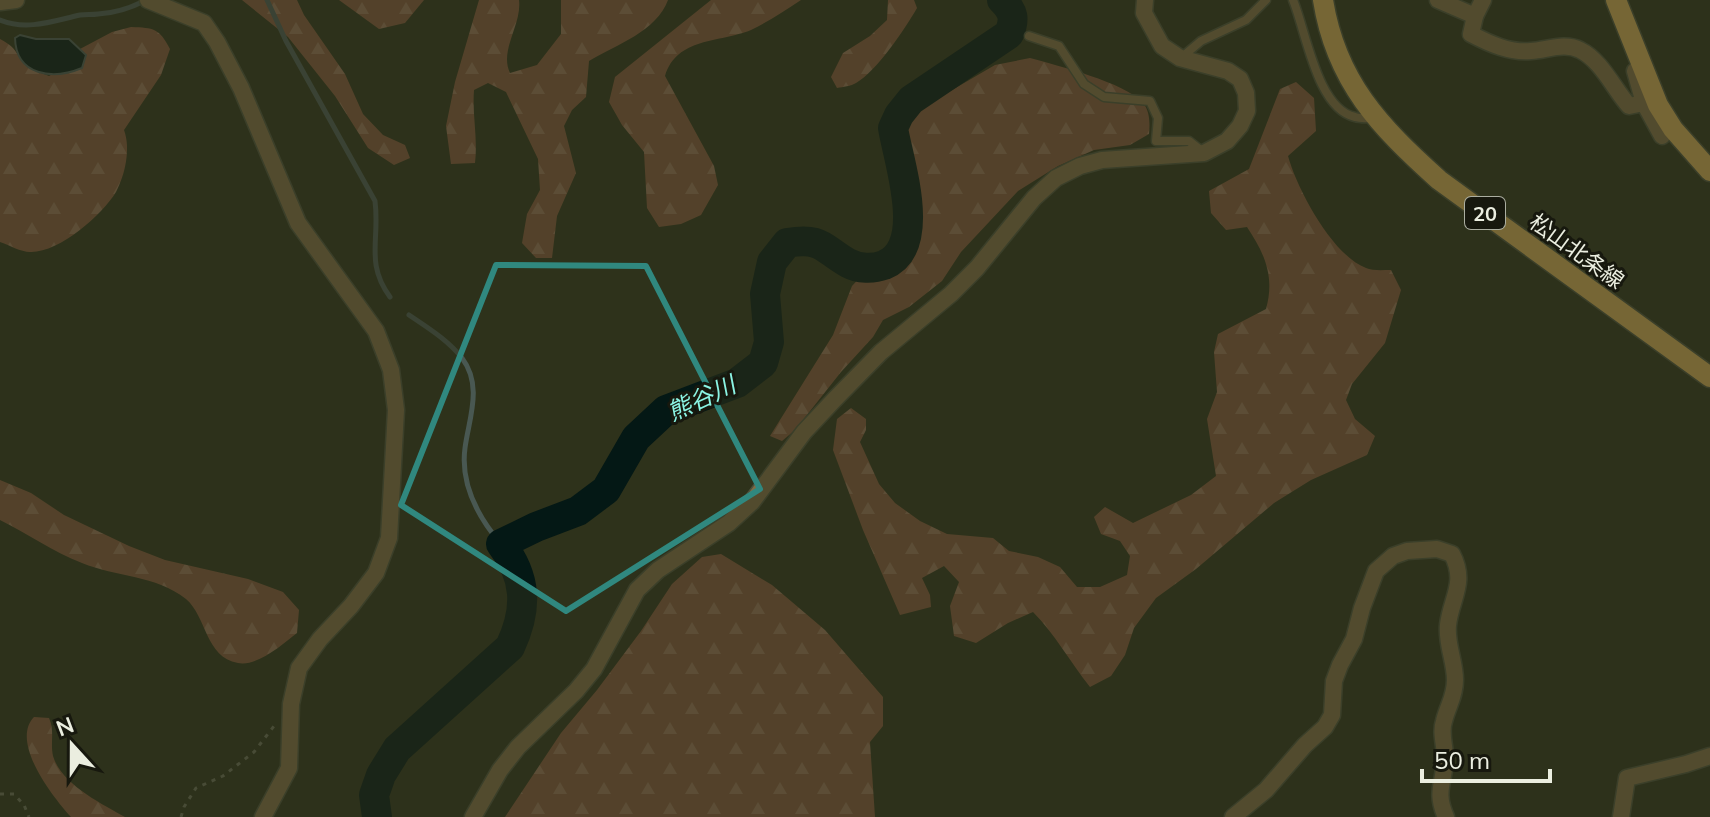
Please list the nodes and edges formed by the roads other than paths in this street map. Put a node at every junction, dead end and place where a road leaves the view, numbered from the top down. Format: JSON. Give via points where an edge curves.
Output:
{"nodes":[{"id":1,"x":14,"y":0,"type":"edge"},
{"id":2,"x":1145,"y":0,"type":"edge"},
{"id":3,"x":1266,"y":0,"type":"edge"},
{"id":4,"x":1293,"y":0,"type":"edge"},
{"id":5,"x":1323,"y":0,"type":"edge"},
{"id":6,"x":1438,"y":0,"type":"edge"},
{"id":7,"x":0,"y":2,"type":"edge"},
{"id":8,"x":155,"y":2,"type":"edge"},
{"id":9,"x":1478,"y":6,"type":"edge"},
{"id":10,"x":1621,"y":6,"type":"edge"},
{"id":11,"x":1029,"y":36,"type":"dead end"},
{"id":12,"x":1180,"y":58,"type":"junction"},
{"id":13,"x":1641,"y":66,"type":"junction"},
{"id":14,"x":1644,"y":103,"type":"junction"},
{"id":15,"x":1374,"y":118,"type":"junction"},
{"id":16,"x":1662,"y":136,"type":"dead end"},
{"id":17,"x":1204,"y":153,"type":"junction"},
{"id":18,"x":1710,"y":171,"type":"edge"},
{"id":19,"x":1710,"y":375,"type":"edge"},
{"id":20,"x":1710,"y":756,"type":"edge"},
{"id":21,"x":263,"y":817,"type":"edge"},
{"id":22,"x":473,"y":817,"type":"edge"},
{"id":23,"x":1233,"y":817,"type":"edge"},
{"id":24,"x":1446,"y":817,"type":"edge"},
{"id":25,"x":1621,"y":817,"type":"edge"}],
"edges":[{"from":1,"to":7,"type":"street"},
{"from":2,"to":12,"type":"street","via":[[1150,27],[1162,46]]},
{"from":3,"to":12,"type":"lane","via":[[1246,20],[1201,41]]},
{"from":4,"to":15,"type":"lane","via":[[1328,98],[1352,117]]},
{"from":5,"to":15,"type":"main road","name":"松山北条線","number":"20","via":[[1343,66]]},
{"from":6,"to":9,"type":"street"},
{"from":8,"to":21,"type":"street","via":[[204,23],[217,42],[298,223],[376,331],[391,370],[396,410],[389,538],[376,573],[299,668],[291,704],[289,768]]},
{"from":9,"to":14,"type":"street","via":[[1471,34],[1495,46],[1528,52],[1568,46],[1581,50],[1629,106]]},
{"from":10,"to":13,"type":"main road"},
{"from":11,"to":17,"type":"lane","via":[[1059,46],[1084,84],[1104,97],[1150,101],[1158,118],[1156,141],[1189,141]]},
{"from":12,"to":17,"type":"street","via":[[1228,71],[1240,79],[1246,93],[1247,111],[1240,126],[1227,141]]},
{"from":13,"to":14,"type":"street","via":[[1635,78]]},
{"from":13,"to":18,"type":"main road","via":[[1673,129]]},
{"from":14,"to":16,"type":"street"},
{"from":15,"to":19,"type":"main road","name":"松山北条線","number":"20","via":[[1439,180]]},
{"from":17,"to":22,"type":"street","via":[[1102,160],[1056,178],[977,268],[824,410],[752,502],[637,590],[594,669],[518,747]]},
{"from":20,"to":25,"type":"street","via":[[1627,778]]},
{"from":23,"to":24,"type":"street","via":[[1266,790],[1332,715],[1337,673],[1376,571],[1393,556],[1437,549],[1452,554],[1458,576],[1447,636],[1455,693],[1443,722],[1445,760],[1438,797]]}]}
